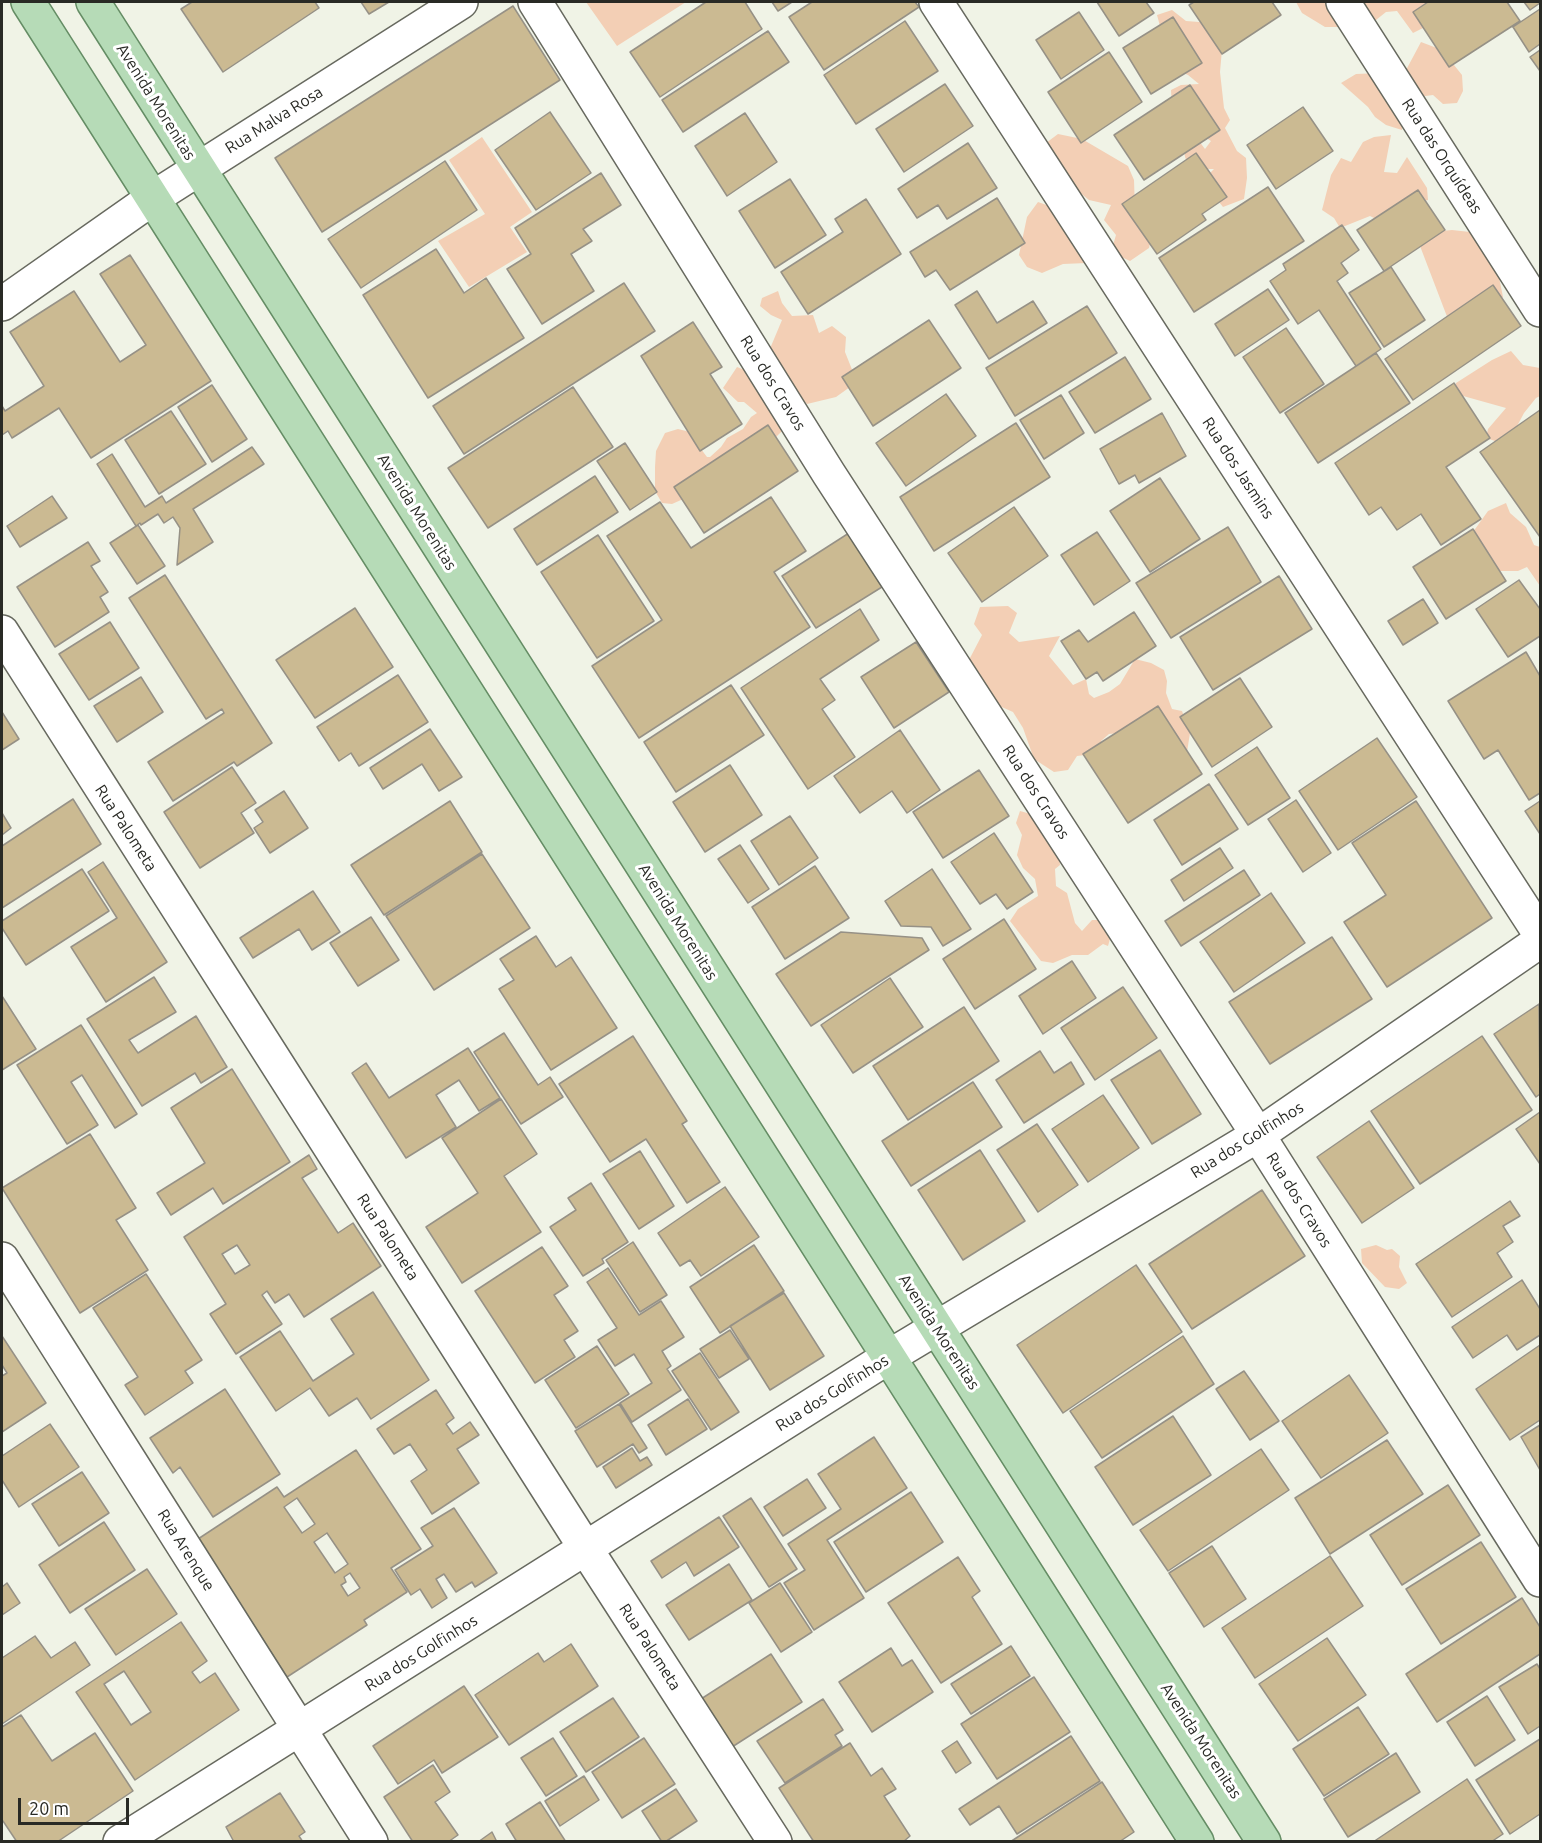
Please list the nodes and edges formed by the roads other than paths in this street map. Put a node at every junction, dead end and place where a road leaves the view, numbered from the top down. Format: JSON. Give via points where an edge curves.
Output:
{"nodes":[{"id":1,"x":28,"y":2,"type":"edge"},
{"id":2,"x":93,"y":2,"type":"edge"},
{"id":3,"x":461,"y":2,"type":"edge"},
{"id":4,"x":535,"y":2,"type":"edge"},
{"id":5,"x":936,"y":2,"type":"edge"},
{"id":6,"x":1343,"y":2,"type":"edge"},
{"id":7,"x":199,"y":168,"type":"junction"},
{"id":8,"x":153,"y":198,"type":"junction"},
{"id":9,"x":2,"y":304,"type":"edge"},
{"id":10,"x":1540,"y":310,"type":"edge"},
{"id":11,"x":2,"y":632,"type":"edge"},
{"id":12,"x":1540,"y":934,"type":"edge"},
{"id":13,"x":1540,"y":941,"type":"edge"},
{"id":14,"x":1258,"y":1135,"type":"junction"},
{"id":15,"x":2,"y":1259,"type":"edge"},
{"id":16,"x":936,"y":1328,"type":"junction"},
{"id":17,"x":890,"y":1356,"type":"junction"},
{"id":18,"x":586,"y":1549,"type":"junction"},
{"id":19,"x":1540,"y":1580,"type":"edge"},
{"id":20,"x":300,"y":1729,"type":"junction"},
{"id":21,"x":120,"y":1842,"type":"edge"},
{"id":22,"x":371,"y":1842,"type":"edge"},
{"id":23,"x":776,"y":1842,"type":"edge"},
{"id":24,"x":1197,"y":1842,"type":"edge"},
{"id":25,"x":1264,"y":1842,"type":"edge"}],
"edges":[{"from":1,"to":8,"type":"main road"},
{"from":2,"to":7,"type":"main road","name":"Avenida Morenitas"},
{"from":3,"to":7,"type":"street","name":"Rua Malva Rosa"},
{"from":4,"to":14,"type":"street","name":"Rua dos Cravos","via":[[830,474]]},
{"from":5,"to":12,"type":"street","name":"Rua dos Jasmins"},
{"from":6,"to":10,"type":"street","name":"Rua das Orquídeas"},
{"from":7,"to":8,"type":"street","name":"Rua Malva Rosa"},
{"from":7,"to":16,"type":"main road","name":"Avenida Morenitas"},
{"from":8,"to":9,"type":"street","name":"Rua Malva Rosa"},
{"from":8,"to":17,"type":"main road"},
{"from":11,"to":18,"type":"street","name":"Rua Palometa"},
{"from":13,"to":14,"type":"street","name":"Rua dos Golfinhos"},
{"from":14,"to":16,"type":"street","name":"Rua dos Golfinhos"},
{"from":14,"to":19,"type":"street","name":"Rua dos Cravos"},
{"from":15,"to":20,"type":"street","name":"Rua Arenque"},
{"from":16,"to":17,"type":"street","name":"Rua dos Golfinhos"},
{"from":16,"to":25,"type":"main road","name":"Avenida Morenitas"},
{"from":17,"to":18,"type":"street","name":"Rua dos Golfinhos"},
{"from":17,"to":24,"type":"main road"},
{"from":18,"to":20,"type":"street","name":"Rua dos Golfinhos"},
{"from":18,"to":23,"type":"street","name":"Rua Palometa"},
{"from":20,"to":21,"type":"street","name":"Rua dos Golfinhos"},
{"from":20,"to":22,"type":"street","name":"Rua Arenque"}]}
